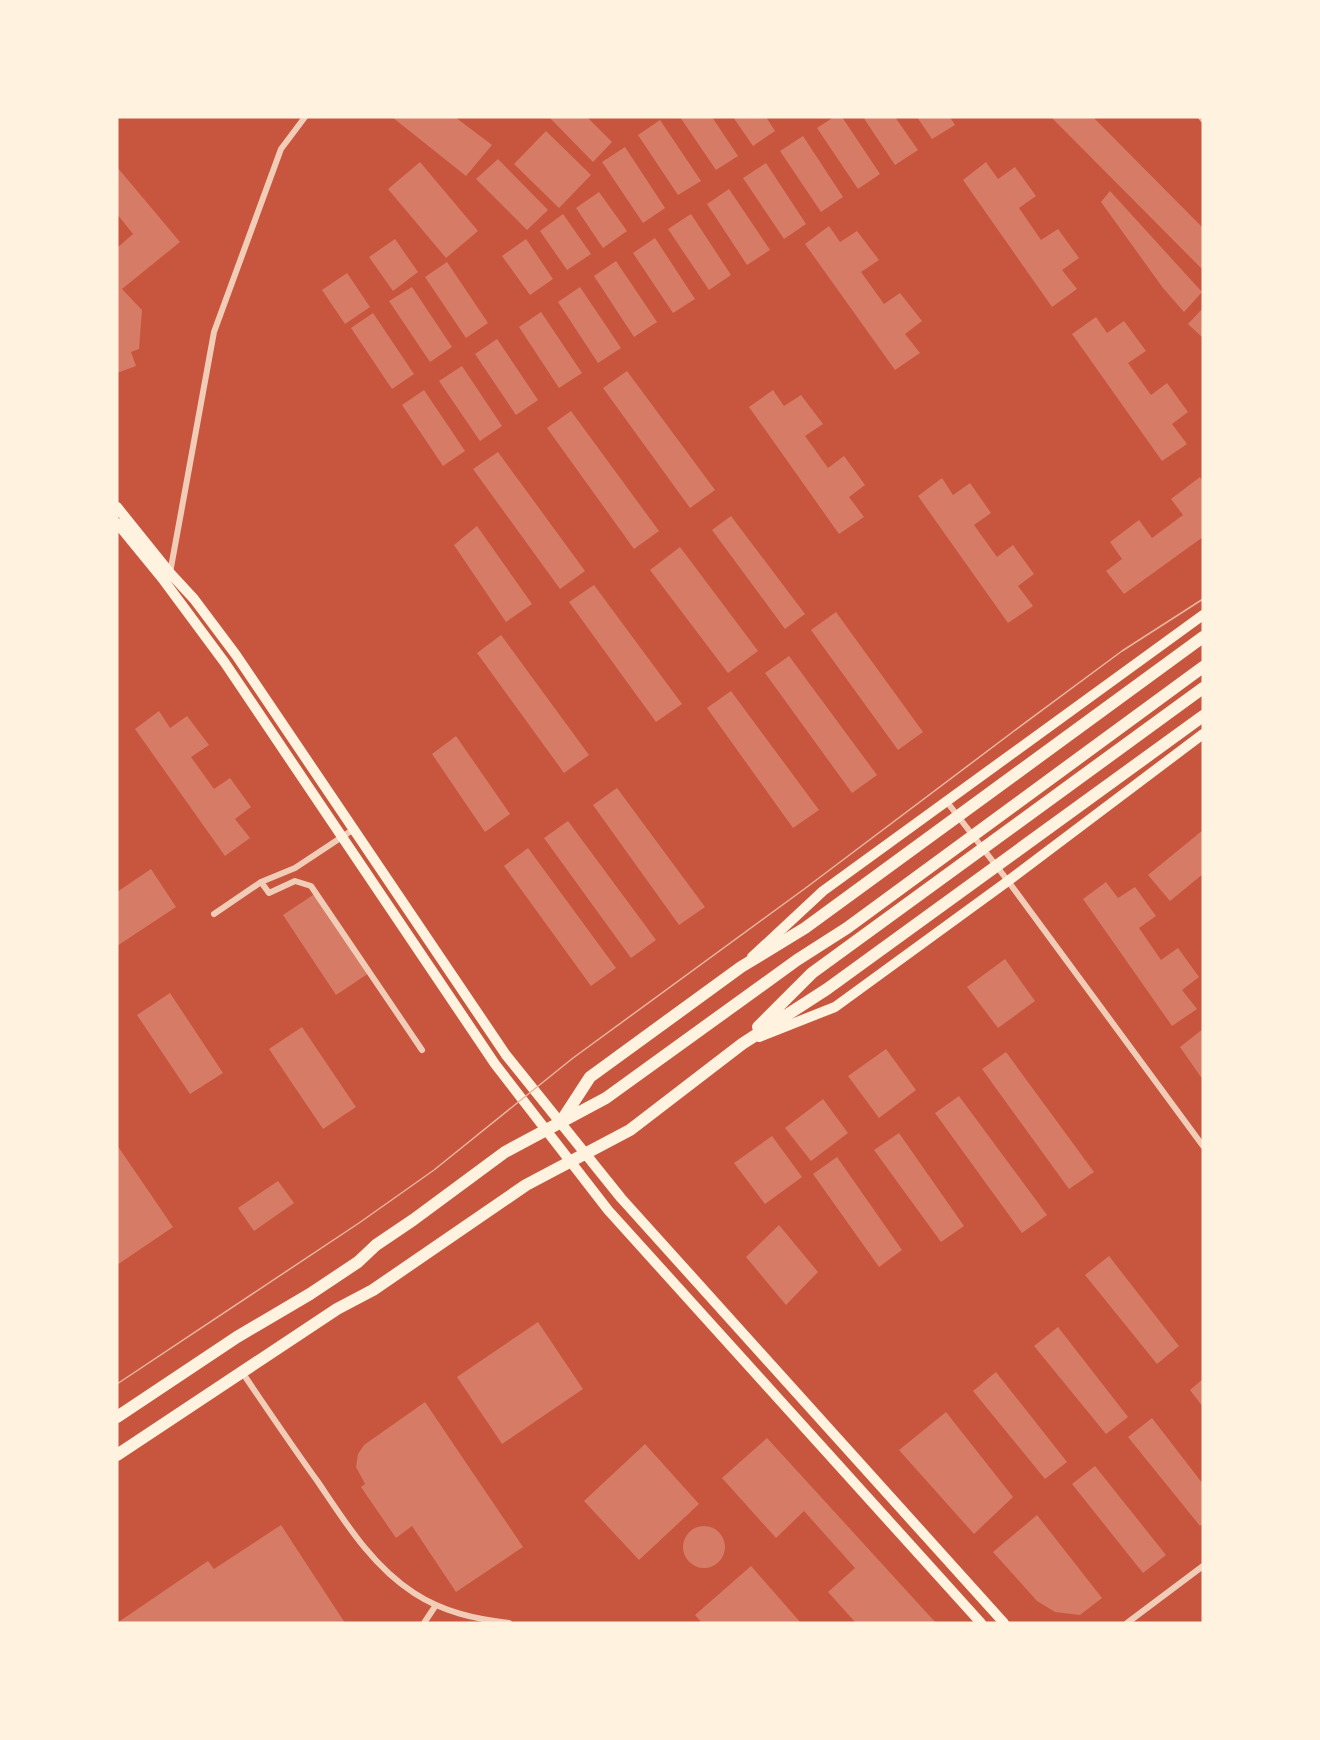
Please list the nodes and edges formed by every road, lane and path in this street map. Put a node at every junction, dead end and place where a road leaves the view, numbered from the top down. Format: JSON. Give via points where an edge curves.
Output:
{"nodes":[{"id":1,"x":305,"y":117,"type":"edge"},
{"id":2,"x":117,"y":507,"type":"edge"},
{"id":3,"x":117,"y":523,"type":"edge"},
{"id":4,"x":170,"y":573,"type":"junction"},
{"id":5,"x":167,"y":585,"type":"junction"},
{"id":6,"x":1203,"y":615,"type":"edge"},
{"id":7,"x":1203,"y":637,"type":"edge"},
{"id":8,"x":1203,"y":667,"type":"edge"},
{"id":9,"x":1203,"y":688,"type":"edge"},
{"id":10,"x":1203,"y":716,"type":"edge"},
{"id":11,"x":1203,"y":734,"type":"edge"},
{"id":12,"x":947,"y":802,"type":"junction"},
{"id":13,"x":354,"y":829,"type":"junction"},
{"id":14,"x":343,"y":837,"type":"junction"},
{"id":15,"x":1008,"y":881,"type":"junction"},
{"id":16,"x":261,"y":882,"type":"junction"},
{"id":17,"x":214,"y":914,"type":"dead end"},
{"id":18,"x":741,"y":967,"type":"junction"},
{"id":19,"x":742,"y":1044,"type":"junction"},
{"id":20,"x":422,"y":1050,"type":"dead end"},
{"id":21,"x":560,"y":1123,"type":"junction"},
{"id":22,"x":547,"y":1130,"type":"junction"},
{"id":23,"x":1203,"y":1146,"type":"edge"},
{"id":24,"x":585,"y":1154,"type":"junction"},
{"id":25,"x":571,"y":1161,"type":"junction"},
{"id":26,"x":241,"y":1372,"type":"junction"},
{"id":27,"x":117,"y":1417,"type":"edge"},
{"id":28,"x":117,"y":1455,"type":"edge"},
{"id":29,"x":1203,"y":1566,"type":"edge"},
{"id":30,"x":436,"y":1605,"type":"junction"},
{"id":31,"x":424,"y":1623,"type":"edge"},
{"id":32,"x":509,"y":1623,"type":"edge"},
{"id":33,"x":981,"y":1623,"type":"edge"},
{"id":34,"x":1004,"y":1623,"type":"edge"},
{"id":35,"x":1127,"y":1623,"type":"edge"}],
"edges":[{"from":1,"to":4,"type":"street","via":[[281,149],[214,332]]},
{"from":2,"to":4,"type":"main road"},
{"from":3,"to":5,"type":"main road"},
{"from":4,"to":5,"type":"street"},
{"from":4,"to":13,"type":"main road","via":[[236,655]]},
{"from":5,"to":14,"type":"main road"},
{"from":6,"to":12,"type":"main road"},
{"from":7,"to":18,"type":"main road","via":[[805,927]]},
{"from":8,"to":21,"type":"main road","via":[[847,928],[606,1098]]},
{"from":9,"to":19,"type":"main road","via":[[812,973]]},
{"from":10,"to":19,"type":"main road","via":[[827,989]]},
{"from":11,"to":15,"type":"main road"},
{"from":12,"to":15,"type":"street"},
{"from":12,"to":18,"type":"main road","via":[[823,891]]},
{"from":13,"to":14,"type":"street"},
{"from":13,"to":21,"type":"main road","via":[[506,1055]]},
{"from":14,"to":16,"type":"street","via":[[295,868]]},
{"from":14,"to":22,"type":"main road","via":[[495,1064]]},
{"from":15,"to":19,"type":"main road","via":[[835,1007]]},
{"from":15,"to":23,"type":"street"},
{"from":16,"to":17,"type":"street"},
{"from":16,"to":20,"type":"street","via":[[269,893],[295,881],[311,886]]},
{"from":18,"to":21,"type":"main road","via":[[590,1077]]},
{"from":19,"to":24,"type":"main road","via":[[630,1130]]},
{"from":21,"to":22,"type":"main road"},
{"from":21,"to":24,"type":"main road"},
{"from":22,"to":25,"type":"main road"},
{"from":22,"to":27,"type":"main road","via":[[505,1152],[358,1262]]},
{"from":24,"to":25,"type":"main road"},
{"from":24,"to":34,"type":"main road"},
{"from":25,"to":26,"type":"main road","via":[[526,1185],[373,1290]]},
{"from":25,"to":33,"type":"main road","via":[[608,1209]]},
{"from":26,"to":28,"type":"main road"},
{"from":26,"to":30,"type":"street","via":[[359,1540],[392,1576]]},
{"from":29,"to":35,"type":"street"},
{"from":30,"to":31,"type":"street"},
{"from":30,"to":32,"type":"street","via":[[464,1616]]}]}
